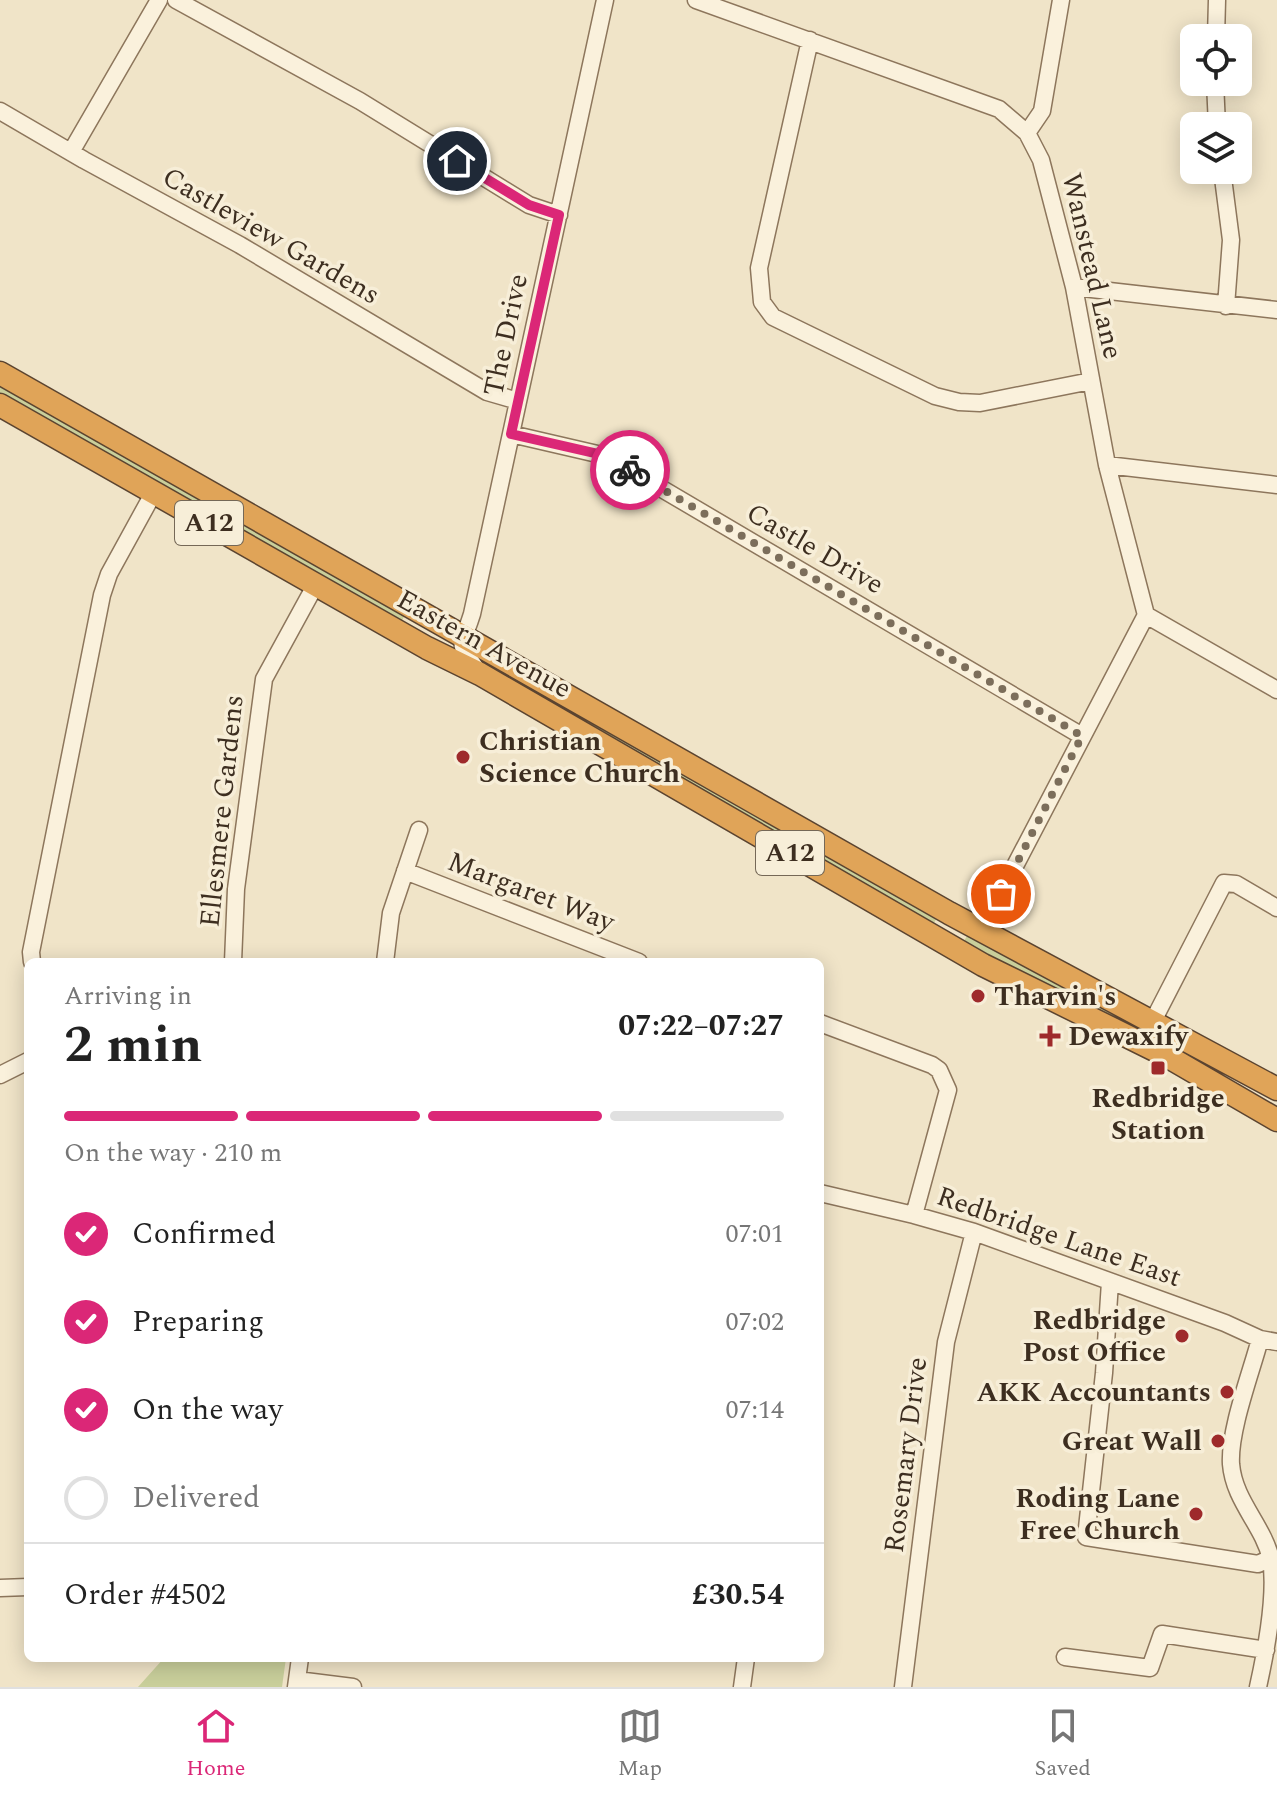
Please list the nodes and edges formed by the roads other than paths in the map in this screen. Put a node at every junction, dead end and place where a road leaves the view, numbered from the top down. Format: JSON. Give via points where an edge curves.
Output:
{"nodes":[{"id":1,"x":159,"y":0,"type":"edge"},
{"id":2,"x":176,"y":0,"type":"edge"},
{"id":3,"x":605,"y":0,"type":"edge"},
{"id":4,"x":696,"y":0,"type":"edge"},
{"id":5,"x":1061,"y":0,"type":"edge"},
{"id":6,"x":1217,"y":0,"type":"edge"},
{"id":7,"x":1216,"y":24,"type":"edge"},
{"id":8,"x":810,"y":40,"type":"junction"},
{"id":9,"x":0,"y":111,"type":"edge"},
{"id":10,"x":1027,"y":133,"type":"junction"},
{"id":11,"x":71,"y":152,"type":"junction"},
{"id":12,"x":1224,"y":184,"type":"edge"},
{"id":13,"x":559,"y":215,"type":"junction"},
{"id":14,"x":1074,"y":287,"type":"junction"},
{"id":15,"x":1226,"y":306,"type":"junction"},
{"id":16,"x":1277,"y":310,"type":"edge"},
{"id":17,"x":0,"y":373,"type":"edge"},
{"id":18,"x":1091,"y":381,"type":"junction"},
{"id":19,"x":518,"y":401,"type":"junction"},
{"id":20,"x":0,"y":405,"type":"edge"},
{"id":21,"x":511,"y":434,"type":"junction"},
{"id":22,"x":1107,"y":465,"type":"junction"},
{"id":23,"x":1277,"y":485,"type":"edge"},
{"id":24,"x":154,"y":492,"type":"junction"},
{"id":25,"x":316,"y":584,"type":"junction"},
{"id":26,"x":1146,"y":615,"type":"junction"},
{"id":27,"x":464,"y":636,"type":"junction"},
{"id":28,"x":480,"y":674,"type":"junction"},
{"id":29,"x":1277,"y":690,"type":"edge"},
{"id":30,"x":1082,"y":736,"type":"junction"},
{"id":31,"x":419,"y":830,"type":"dead end"},
{"id":32,"x":405,"y":871,"type":"junction"},
{"id":33,"x":1277,"y":908,"type":"edge"},
{"id":34,"x":981,"y":931,"type":"junction"},
{"id":35,"x":32,"y":958,"type":"edge"},
{"id":36,"x":233,"y":958,"type":"edge"},
{"id":37,"x":385,"y":958,"type":"edge"},
{"id":38,"x":629,"y":958,"type":"edge"},
{"id":39,"x":1153,"y":1021,"type":"junction"},
{"id":40,"x":824,"y":1024,"type":"edge"},
{"id":41,"x":24,"y":1063,"type":"edge"},
{"id":42,"x":0,"y":1075,"type":"edge"},
{"id":43,"x":1277,"y":1089,"type":"edge"},
{"id":44,"x":1245,"y":1101,"type":"junction"},
{"id":45,"x":1277,"y":1120,"type":"edge"},
{"id":46,"x":824,"y":1194,"type":"edge"},
{"id":47,"x":914,"y":1215,"type":"junction"},
{"id":48,"x":974,"y":1232,"type":"junction"},
{"id":49,"x":1110,"y":1282,"type":"junction"},
{"id":50,"x":1269,"y":1340,"type":"edge"},
{"id":51,"x":1271,"y":1558,"type":"junction"},
{"id":52,"x":24,"y":1587,"type":"edge"},
{"id":53,"x":0,"y":1588,"type":"edge"},
{"id":54,"x":1266,"y":1650,"type":"junction"},
{"id":55,"x":1065,"y":1657,"type":"dead end"},
{"id":56,"x":300,"y":1662,"type":"edge"},
{"id":57,"x":745,"y":1662,"type":"edge"},
{"id":58,"x":297,"y":1683,"type":"edge"},
{"id":59,"x":353,"y":1687,"type":"edge"},
{"id":60,"x":742,"y":1687,"type":"edge"},
{"id":61,"x":903,"y":1687,"type":"edge"},
{"id":62,"x":1258,"y":1687,"type":"edge"}],
"edges":[{"from":1,"to":11,"type":"street"},
{"from":2,"to":13,"type":"street","via":[[360,101],[529,205]]},
{"from":3,"to":13,"type":"street","name":"The Drive"},
{"from":4,"to":8,"type":"street","name":"Wanstead Lane"},
{"from":5,"to":10,"type":"street","via":[[1042,111]]},
{"from":6,"to":7,"type":"street"},
{"from":8,"to":10,"type":"street","name":"Wanstead Lane","via":[[999,109]]},
{"from":8,"to":18,"type":"street","via":[[759,268],[762,302],[773,317],[935,396],[959,402],[980,403]]},
{"from":9,"to":11,"type":"street","name":"Castleview Gardens"},
{"from":10,"to":14,"type":"street","name":"Wanstead Lane","via":[[1041,160]]},
{"from":11,"to":19,"type":"street","name":"Castleview Gardens","via":[[487,392]]},
{"from":12,"to":15,"type":"street","via":[[1231,240]]},
{"from":13,"to":19,"type":"street","name":"The Drive"},
{"from":14,"to":15,"type":"street"},
{"from":14,"to":18,"type":"street","name":"Wanstead Lane"},
{"from":15,"to":16,"type":"street"},
{"from":17,"to":27,"type":"highway","name":"Eastern Avenue","number":"A12"},
{"from":18,"to":22,"type":"street","name":"Wanstead Lane"},
{"from":19,"to":21,"type":"street","name":"The Drive"},
{"from":20,"to":24,"type":"highway","name":"Eastern Avenue","number":"A12"},
{"from":21,"to":27,"type":"street","name":"The Drive"},
{"from":21,"to":30,"type":"street","name":"Castle Drive","via":[[606,456]]},
{"from":22,"to":23,"type":"street"},
{"from":22,"to":26,"type":"street","name":"Wanstead Lane"},
{"from":24,"to":25,"type":"highway","name":"Eastern Avenue","number":"A12"},
{"from":24,"to":35,"type":"street","via":[[102,595]]},
{"from":25,"to":28,"type":"highway","name":"Eastern Avenue","number":"A12"},
{"from":25,"to":36,"type":"street","name":"Ellesmere Gardens","via":[[264,679],[236,889]]},
{"from":26,"to":29,"type":"street"},
{"from":26,"to":30,"type":"street"},
{"from":27,"to":28,"type":"street","via":[[464,653]]},
{"from":27,"to":34,"type":"highway","name":"Eastern Avenue","number":"A12"},
{"from":28,"to":44,"type":"highway","name":"Eastern Avenue","number":"A12","via":[[983,965]]},
{"from":30,"to":34,"type":"street"},
{"from":31,"to":32,"type":"street","name":"Margaret Way"},
{"from":32,"to":37,"type":"street","name":"Margaret Way","via":[[391,913]]},
{"from":32,"to":38,"type":"street","name":"Margaret Way"},
{"from":33,"to":39,"type":"street","via":[[1236,884],[1224,883]]},
{"from":34,"to":39,"type":"highway","name":"Eastern Avenue","number":"A12"},
{"from":39,"to":43,"type":"highway","name":"Eastern Avenue","number":"A12"},
{"from":39,"to":44,"type":"street","via":[[1155,1038]]},
{"from":40,"to":47,"type":"street","via":[[939,1070],[948,1090]]},
{"from":41,"to":42,"type":"street"},
{"from":44,"to":45,"type":"highway","name":"Eastern Avenue","number":"A12"},
{"from":46,"to":47,"type":"street","name":"Redbridge Lane East"},
{"from":47,"to":48,"type":"street","name":"Redbridge Lane East"},
{"from":48,"to":49,"type":"street","name":"Redbridge Lane East"},
{"from":48,"to":61,"type":"street","name":"Rosemary Drive","via":[[946,1342]]},
{"from":49,"to":50,"type":"street","name":"Redbridge Lane East"},
{"from":49,"to":51,"type":"street","via":[[1086,1537],[1258,1564]]},
{"from":50,"to":51,"type":"street","via":[[1240,1414],[1231,1461],[1234,1485]]},
{"from":51,"to":54,"type":"street","via":[[1274,1582]]},
{"from":52,"to":53,"type":"street"},
{"from":54,"to":55,"type":"street","via":[[1162,1634],[1150,1668]]},
{"from":54,"to":62,"type":"street"},
{"from":56,"to":58,"type":"street"},
{"from":57,"to":60,"type":"street"},
{"from":58,"to":59,"type":"street"}]}
